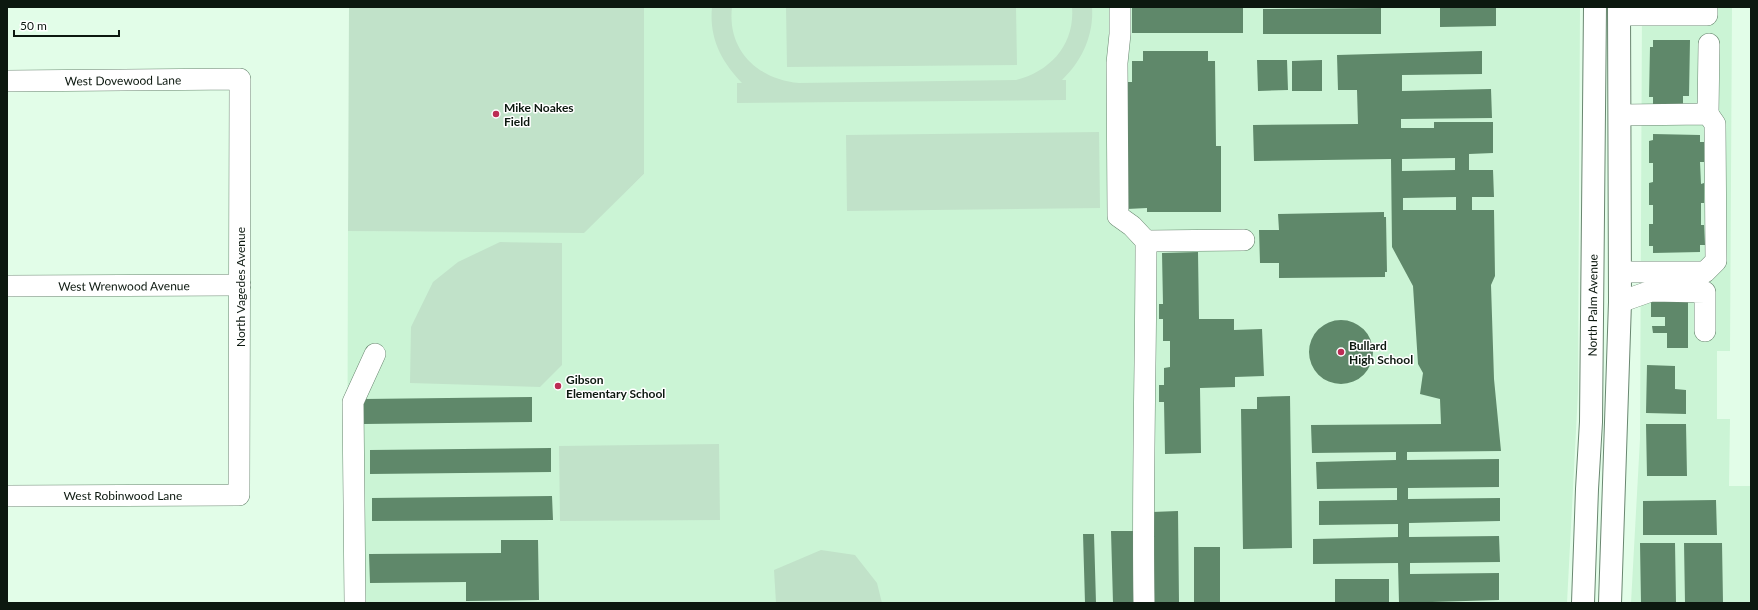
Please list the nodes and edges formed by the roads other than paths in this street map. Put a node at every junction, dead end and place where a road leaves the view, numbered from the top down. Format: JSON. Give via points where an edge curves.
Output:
{"nodes":[{"id":1,"x":1120,"y":7,"type":"edge"},
{"id":2,"x":1595,"y":7,"type":"edge"},
{"id":3,"x":1707,"y":7,"type":"edge"},
{"id":4,"x":1620,"y":11,"type":"edge"},
{"id":5,"x":1710,"y":44,"type":"dead end"},
{"id":6,"x":240,"y":79,"type":"joint"},
{"id":7,"x":7,"y":81,"type":"edge"},
{"id":8,"x":1708,"y":114,"type":"junction"},
{"id":9,"x":1620,"y":115,"type":"junction"},
{"id":10,"x":1244,"y":240,"type":"dead end"},
{"id":11,"x":1146,"y":241,"type":"junction"},
{"id":12,"x":1593,"y":241,"type":"junction"},
{"id":13,"x":1620,"y":241,"type":"junction"},
{"id":14,"x":1620,"y":272,"type":"junction"},
{"id":15,"x":240,"y":285,"type":"junction"},
{"id":16,"x":7,"y":286,"type":"edge"},
{"id":17,"x":1620,"y":302,"type":"junction"},
{"id":18,"x":1705,"y":332,"type":"dead end"},
{"id":19,"x":375,"y":354,"type":"dead end"},
{"id":20,"x":239,"y":495,"type":"joint"},
{"id":21,"x":7,"y":496,"type":"edge"},
{"id":22,"x":355,"y":603,"type":"edge"},
{"id":23,"x":1144,"y":603,"type":"edge"},
{"id":24,"x":1583,"y":603,"type":"edge"},
{"id":25,"x":1610,"y":603,"type":"edge"}],
"edges":[{"from":1,"to":11,"type":"street","via":[[1117,63],[1118,216]]},
{"from":2,"to":12,"type":"main road","name":"North Palm Avenue"},
{"from":3,"to":4,"type":"street","via":[[1707,15]]},
{"from":4,"to":9,"type":"main road"},
{"from":5,"to":8,"type":"street"},
{"from":6,"to":7,"type":"street","name":"West Dovewood Lane"},
{"from":6,"to":15,"type":"street","name":"North Vagedes Avenue"},
{"from":8,"to":9,"type":"street"},
{"from":8,"to":14,"type":"street","via":[[1715,124],[1716,261],[1705,272]]},
{"from":9,"to":13,"type":"main road"},
{"from":10,"to":11,"type":"street"},
{"from":11,"to":23,"type":"street"},
{"from":12,"to":13,"type":"main road"},
{"from":12,"to":24,"type":"main road","name":"North Palm Avenue","via":[[1591,422]]},
{"from":13,"to":14,"type":"main road"},
{"from":14,"to":17,"type":"main road"},
{"from":15,"to":16,"type":"street","name":"West Wrenwood Avenue"},
{"from":15,"to":20,"type":"street","name":"North Vagedes Avenue"},
{"from":17,"to":18,"type":"street","via":[[1651,291],[1705,292]]},
{"from":17,"to":25,"type":"main road"},
{"from":19,"to":22,"type":"street","via":[[352,402]]},
{"from":20,"to":21,"type":"street","name":"West Robinwood Lane"}]}
